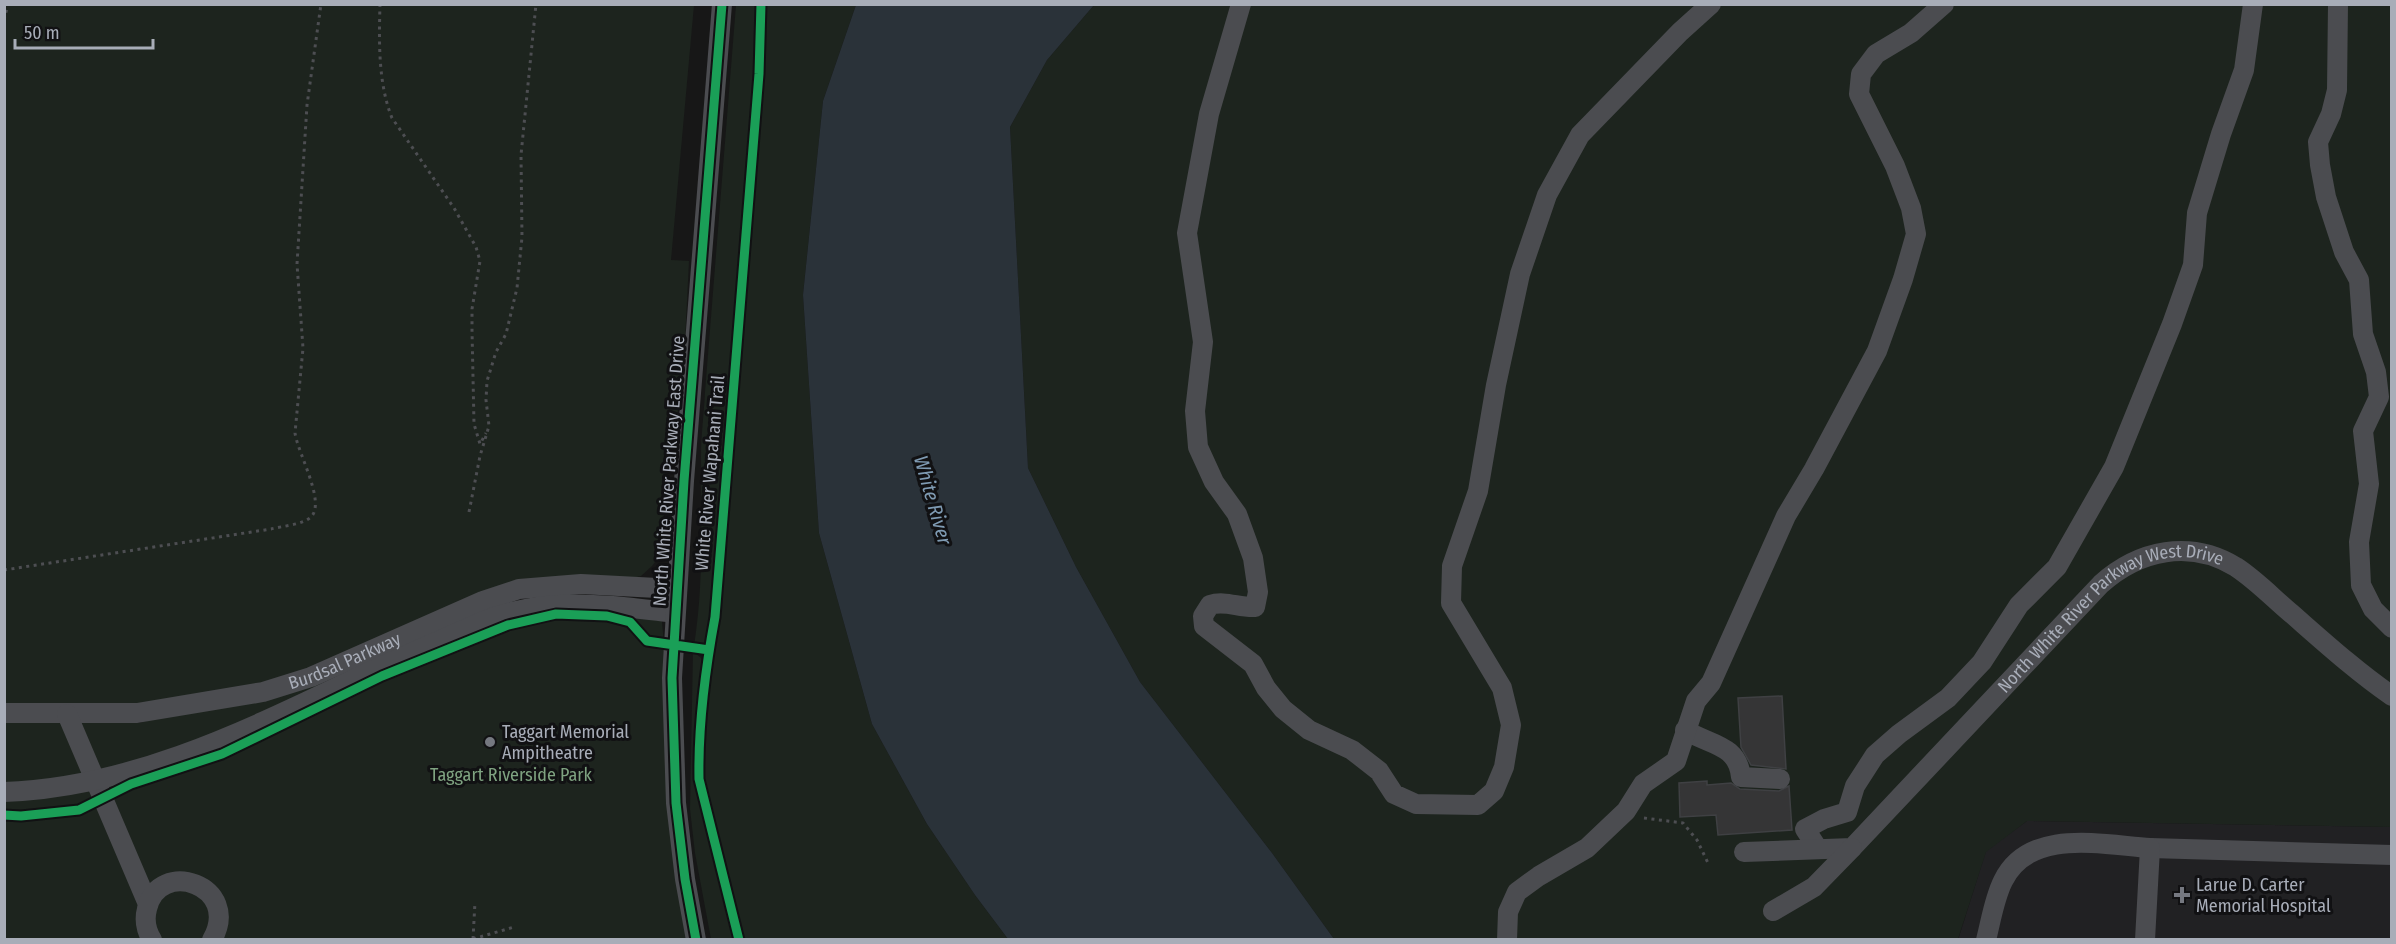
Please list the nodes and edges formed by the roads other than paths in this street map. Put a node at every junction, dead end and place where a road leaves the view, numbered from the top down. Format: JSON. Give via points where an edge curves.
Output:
{"nodes":[{"id":1,"x":722,"y":4,"type":"edge"},
{"id":2,"x":1241,"y":4,"type":"edge"},
{"id":3,"x":1712,"y":4,"type":"edge"},
{"id":4,"x":1944,"y":4,"type":"edge"},
{"id":5,"x":2253,"y":4,"type":"edge"},
{"id":6,"x":2338,"y":4,"type":"edge"},
{"id":7,"x":676,"y":589,"type":"junction"},
{"id":8,"x":675,"y":613,"type":"junction"},
{"id":9,"x":2391,"y":628,"type":"edge"},
{"id":10,"x":2391,"y":696,"type":"edge"},
{"id":11,"x":4,"y":712,"type":"edge"},
{"id":12,"x":67,"y":714,"type":"junction"},
{"id":13,"x":1685,"y":730,"type":"junction"},
{"id":14,"x":1780,"y":778,"type":"dead end"},
{"id":15,"x":94,"y":781,"type":"junction"},
{"id":16,"x":4,"y":792,"type":"edge"},
{"id":17,"x":1852,"y":848,"type":"junction"},
{"id":18,"x":2150,"y":848,"type":"junction"},
{"id":19,"x":1818,"y":849,"type":"junction"},
{"id":20,"x":1744,"y":852,"type":"dead end"},
{"id":21,"x":2391,"y":855,"type":"edge"},
{"id":22,"x":148,"y":904,"type":"junction"},
{"id":23,"x":1773,"y":911,"type":"dead end"},
{"id":24,"x":150,"y":939,"type":"edge"},
{"id":25,"x":212,"y":939,"type":"edge"},
{"id":26,"x":696,"y":939,"type":"edge"},
{"id":27,"x":1508,"y":939,"type":"edge"},
{"id":28,"x":1986,"y":939,"type":"edge"},
{"id":29,"x":2145,"y":939,"type":"edge"}],
"edges":[{"from":1,"to":7,"type":"street","name":"North White River Parkway East Drive"},
{"from":2,"to":3,"type":"street","via":[[1209,114],[1187,233],[1203,342],[1195,411],[1198,447],[1214,482],[1237,514],[1253,558],[1258,592],[1255,607],[1241,608],[1221,602],[1210,605],[1203,616],[1204,626],[1253,664],[1283,709],[1309,730],[1353,750],[1378,771],[1394,794],[1416,804],[1478,805],[1494,791],[1501,775],[1511,725],[1502,688],[1451,603],[1452,566],[1478,491],[1520,274],[1547,195],[1580,135]]},
{"from":4,"to":13,"type":"street","via":[[1911,33],[1876,54],[1861,74],[1859,94],[1895,166],[1916,234],[1876,351],[1786,516],[1711,683],[1696,701]]},
{"from":5,"to":19,"type":"street","via":[[2244,70],[2198,213],[2193,265],[2114,467],[2057,567],[2019,605],[1982,662],[1948,698],[1875,755],[1855,786],[1847,812],[1805,829]]},
{"from":6,"to":9,"type":"street","via":[[2337,90],[2318,142],[2326,197],[2344,252],[2359,280],[2362,334],[2376,372],[2379,397],[2363,431],[2369,484],[2359,542],[2361,585],[2373,609]]},
{"from":7,"to":8,"type":"street","name":"North White River Parkway East Drive"},
{"from":7,"to":12,"type":"street","name":"Burdsal Parkway","via":[[581,584],[519,589],[474,604],[311,677],[263,692],[152,712]]},
{"from":8,"to":15,"type":"street","name":"Burdsal Parkway","via":[[571,603],[503,614],[252,727],[163,762]]},
{"from":8,"to":26,"type":"street","name":"North White River Parkway East Drive","via":[[675,783]]},
{"from":10,"to":17,"type":"street","name":"North White River Parkway West Drive","via":[[2234,566],[2194,552],[2160,552],[2128,563],[2101,584]]},
{"from":11,"to":12,"type":"street","name":"Burdsal Parkway"},
{"from":12,"to":15,"type":"street"},
{"from":13,"to":14,"type":"street","via":[[1725,748],[1740,763],[1741,777]]},
{"from":13,"to":27,"type":"street","via":[[1676,761],[1643,784],[1626,811],[1587,848],[1517,892],[1508,912]]},
{"from":15,"to":16,"type":"street","name":"Burdsal Parkway"},
{"from":15,"to":22,"type":"street"},
{"from":17,"to":19,"type":"street"},
{"from":17,"to":23,"type":"street","name":"North White River Parkway West Drive","via":[[1814,887]]},
{"from":18,"to":21,"type":"street"},
{"from":18,"to":28,"type":"street","via":[[2070,842],[2043,847],[2022,857],[2003,880]]},
{"from":18,"to":29,"type":"street"},
{"from":19,"to":20,"type":"street"},
{"from":22,"to":24,"type":"street","via":[[145,915]]},
{"from":22,"to":25,"type":"street","via":[[164,886],[188,881],[199,885],[209,892],[219,915]]}]}
